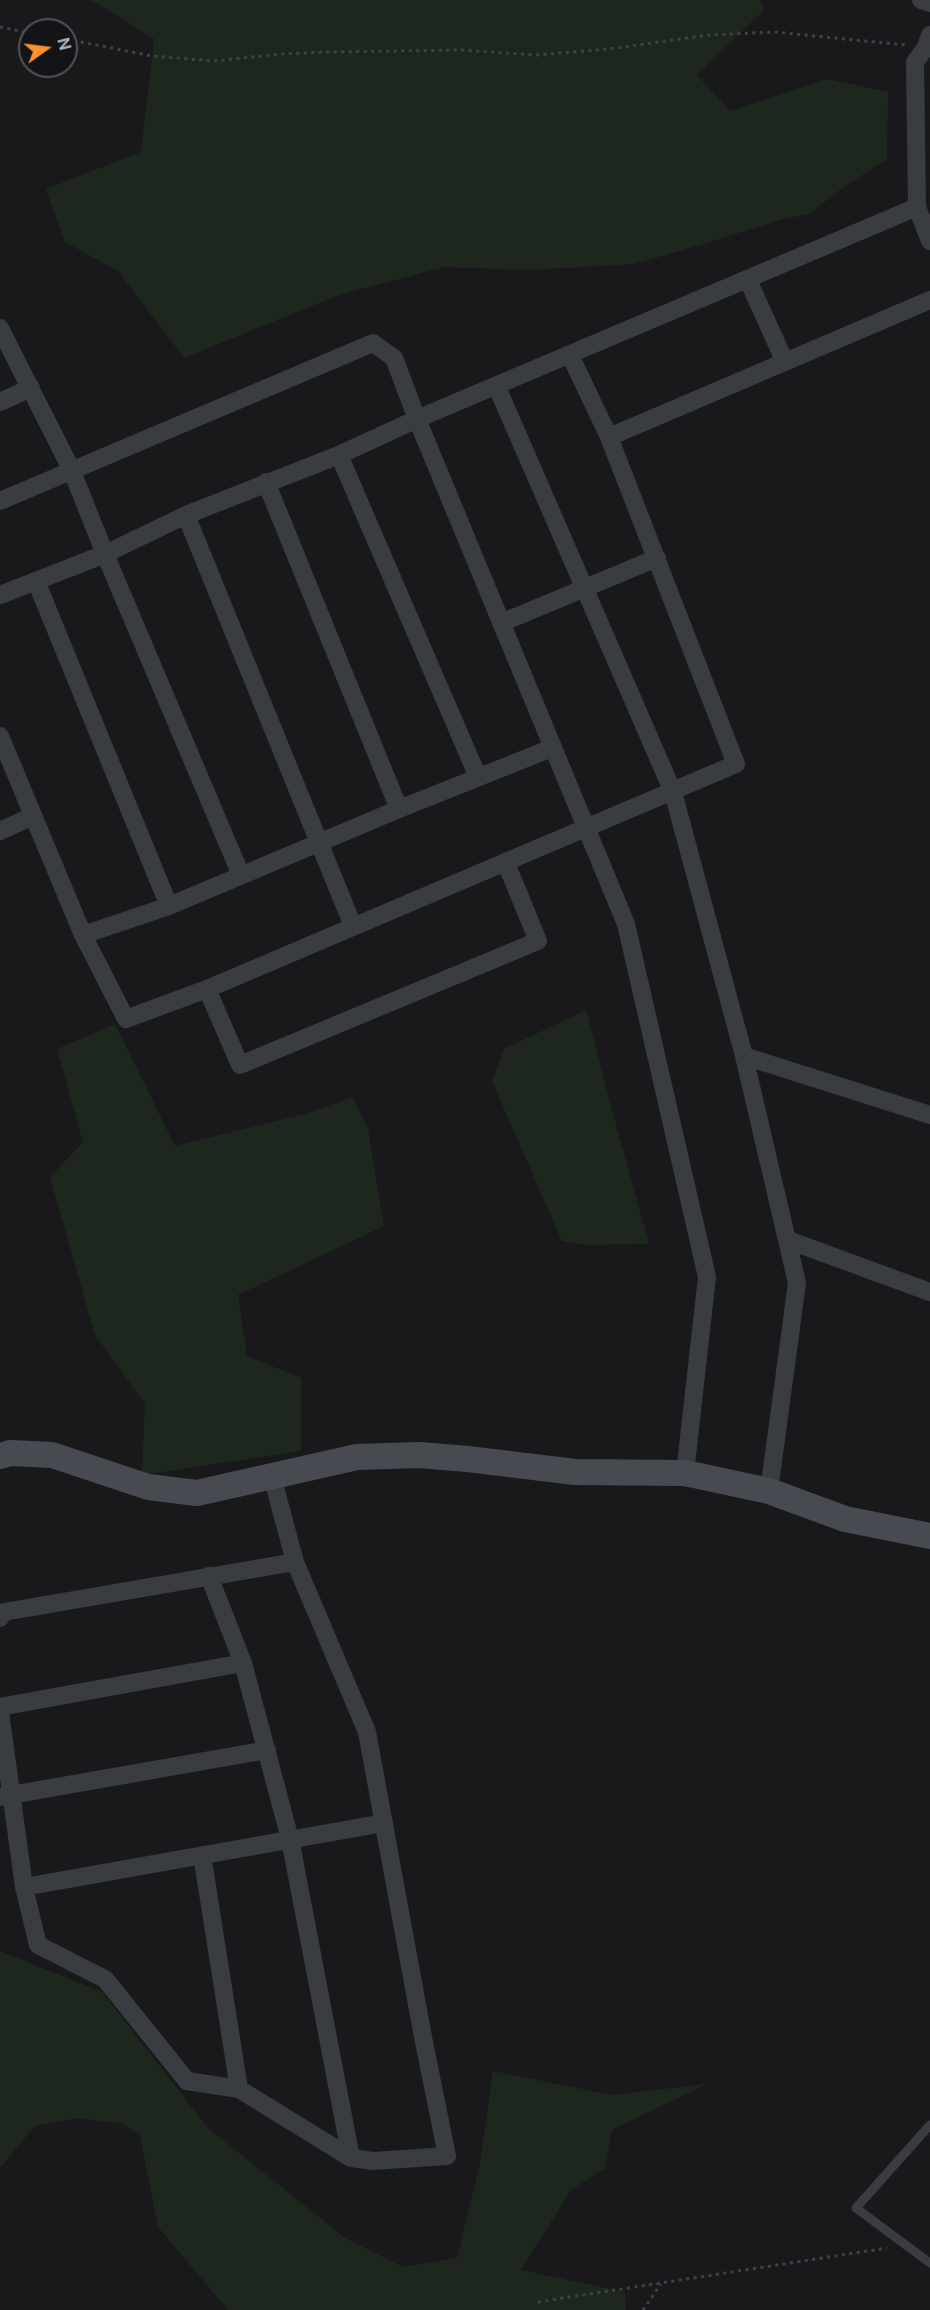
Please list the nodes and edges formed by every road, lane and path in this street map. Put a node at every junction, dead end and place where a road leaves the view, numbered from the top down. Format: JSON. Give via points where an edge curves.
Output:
{"nodes":[{"id":1,"x":921,"y":0,"type":"edge"},
{"id":2,"x":930,"y":3,"type":"edge"},
{"id":3,"x":0,"y":27,"type":"edge"},
{"id":4,"x":18,"y":31,"type":"edge"},
{"id":5,"x":78,"y":41,"type":"edge"},
{"id":6,"x":929,"y":44,"type":"edge"},
{"id":7,"x":917,"y":207,"type":"junction"},
{"id":8,"x":930,"y":241,"type":"edge"},
{"id":9,"x":748,"y":280,"type":"junction"},
{"id":10,"x":930,"y":300,"type":"edge"},
{"id":11,"x":0,"y":328,"type":"edge"},
{"id":12,"x":570,"y":355,"type":"junction"},
{"id":13,"x":784,"y":362,"type":"junction"},
{"id":14,"x":497,"y":387,"type":"junction"},
{"id":15,"x":32,"y":388,"type":"junction"},
{"id":16,"x":0,"y":402,"type":"edge"},
{"id":17,"x":417,"y":419,"type":"junction"},
{"id":18,"x":609,"y":437,"type":"junction"},
{"id":19,"x":339,"y":455,"type":"junction"},
{"id":20,"x":72,"y":471,"type":"junction"},
{"id":21,"x":266,"y":482,"type":"junction"},
{"id":22,"x":0,"y":501,"type":"edge"},
{"id":23,"x":186,"y":515,"type":"junction"},
{"id":24,"x":105,"y":554,"type":"junction"},
{"id":25,"x":657,"y":558,"type":"junction"},
{"id":26,"x":36,"y":581,"type":"junction"},
{"id":27,"x":585,"y":590,"type":"junction"},
{"id":28,"x":0,"y":595,"type":"edge"},
{"id":29,"x":501,"y":623,"type":"junction"},
{"id":30,"x":0,"y":736,"type":"edge"},
{"id":31,"x":552,"y":748,"type":"junction"},
{"id":32,"x":478,"y":777,"type":"junction"},
{"id":33,"x":673,"y":792,"type":"junction"},
{"id":34,"x":399,"y":808,"type":"junction"},
{"id":35,"x":33,"y":816,"type":"junction"},
{"id":36,"x":586,"y":829,"type":"junction"},
{"id":37,"x":0,"y":831,"type":"edge"},
{"id":38,"x":320,"y":842,"type":"junction"},
{"id":39,"x":506,"y":863,"type":"junction"},
{"id":40,"x":241,"y":875,"type":"junction"},
{"id":41,"x":169,"y":906,"type":"junction"},
{"id":42,"x":353,"y":926,"type":"junction"},
{"id":43,"x":83,"y":935,"type":"junction"},
{"id":44,"x":207,"y":989,"type":"junction"},
{"id":45,"x":744,"y":1056,"type":"junction"},
{"id":46,"x":930,"y":1115,"type":"edge"},
{"id":47,"x":788,"y":1240,"type":"junction"},
{"id":48,"x":930,"y":1292,"type":"edge"},
{"id":49,"x":0,"y":1456,"type":"edge"},
{"id":50,"x":686,"y":1473,"type":"junction"},
{"id":51,"x":272,"y":1476,"type":"junction"},
{"id":52,"x":769,"y":1491,"type":"junction"},
{"id":53,"x":930,"y":1536,"type":"edge"},
{"id":54,"x":295,"y":1562,"type":"junction"},
{"id":55,"x":209,"y":1576,"type":"junction"},
{"id":56,"x":0,"y":1618,"type":"edge"},
{"id":57,"x":243,"y":1663,"type":"junction"},
{"id":58,"x":0,"y":1707,"type":"edge"},
{"id":59,"x":0,"y":1712,"type":"edge"},
{"id":60,"x":267,"y":1750,"type":"junction"},
{"id":61,"x":6,"y":1796,"type":"edge"},
{"id":62,"x":384,"y":1823,"type":"junction"},
{"id":63,"x":290,"y":1839,"type":"junction"},
{"id":64,"x":202,"y":1855,"type":"junction"},
{"id":65,"x":24,"y":1887,"type":"junction"},
{"id":66,"x":239,"y":2089,"type":"junction"},
{"id":67,"x":930,"y":2125,"type":"edge"},
{"id":68,"x":351,"y":2157,"type":"junction"},
{"id":69,"x":906,"y":2245,"type":"junction"},
{"id":70,"x":930,"y":2263,"type":"edge"},
{"id":71,"x":661,"y":2283,"type":"junction"},
{"id":72,"x":538,"y":2301,"type":"dead end"},
{"id":73,"x":643,"y":2310,"type":"edge"}],
"edges":[{"from":1,"to":2,"type":"street"},
{"from":3,"to":4,"type":"path"},
{"from":5,"to":6,"type":"path","via":[[152,56],[214,61],[328,52],[462,50],[535,55],[710,34],[774,32]]},
{"from":6,"to":7,"type":"street","via":[[915,62]]},
{"from":7,"to":8,"type":"street"},
{"from":7,"to":9,"type":"street"},
{"from":9,"to":12,"type":"street"},
{"from":9,"to":13,"type":"street"},
{"from":10,"to":13,"type":"street"},
{"from":11,"to":15,"type":"street"},
{"from":12,"to":14,"type":"street"},
{"from":12,"to":18,"type":"street"},
{"from":13,"to":18,"type":"street"},
{"from":14,"to":17,"type":"street"},
{"from":14,"to":27,"type":"street"},
{"from":15,"to":16,"type":"street"},
{"from":15,"to":20,"type":"street"},
{"from":17,"to":19,"type":"street"},
{"from":17,"to":20,"type":"street","via":[[394,358],[373,343]]},
{"from":17,"to":29,"type":"street"},
{"from":18,"to":25,"type":"street"},
{"from":19,"to":21,"type":"street"},
{"from":19,"to":32,"type":"street"},
{"from":20,"to":22,"type":"street"},
{"from":20,"to":24,"type":"street"},
{"from":21,"to":23,"type":"street"},
{"from":21,"to":34,"type":"street"},
{"from":23,"to":24,"type":"street"},
{"from":23,"to":38,"type":"street"},
{"from":24,"to":26,"type":"street"},
{"from":24,"to":40,"type":"street"},
{"from":25,"to":27,"type":"street"},
{"from":25,"to":33,"type":"street","via":[[736,764]]},
{"from":26,"to":28,"type":"street"},
{"from":26,"to":41,"type":"street"},
{"from":27,"to":29,"type":"street"},
{"from":27,"to":33,"type":"street"},
{"from":29,"to":31,"type":"street"},
{"from":30,"to":35,"type":"street"},
{"from":31,"to":32,"type":"street"},
{"from":31,"to":36,"type":"street"},
{"from":32,"to":34,"type":"street"},
{"from":33,"to":36,"type":"street"},
{"from":33,"to":45,"type":"street"},
{"from":34,"to":38,"type":"street"},
{"from":35,"to":37,"type":"street"},
{"from":35,"to":43,"type":"street"},
{"from":36,"to":39,"type":"street"},
{"from":36,"to":50,"type":"street","via":[[626,924],[706,1277]]},
{"from":38,"to":40,"type":"street"},
{"from":38,"to":42,"type":"street"},
{"from":39,"to":42,"type":"street"},
{"from":39,"to":44,"type":"street","via":[[538,941],[527,946],[240,1065]]},
{"from":40,"to":41,"type":"street"},
{"from":41,"to":43,"type":"street"},
{"from":42,"to":44,"type":"street"},
{"from":43,"to":44,"type":"street","via":[[126,1019]]},
{"from":45,"to":46,"type":"street"},
{"from":45,"to":47,"type":"street"},
{"from":47,"to":48,"type":"street"},
{"from":47,"to":52,"type":"street","via":[[797,1283]]},
{"from":49,"to":51,"type":"street","via":[[52,1455],[148,1487],[197,1493]]},
{"from":50,"to":51,"type":"street","via":[[575,1472],[420,1455],[357,1457]]},
{"from":50,"to":52,"type":"street"},
{"from":51,"to":54,"type":"street"},
{"from":52,"to":53,"type":"street","via":[[845,1519]]},
{"from":54,"to":55,"type":"street"},
{"from":54,"to":62,"type":"street","via":[[367,1732]]},
{"from":55,"to":56,"type":"street","via":[[4,1612]]},
{"from":55,"to":57,"type":"street"},
{"from":57,"to":58,"type":"street"},
{"from":57,"to":60,"type":"street"},
{"from":59,"to":61,"type":"street"},
{"from":60,"to":61,"type":"street"},
{"from":60,"to":63,"type":"street"},
{"from":61,"to":65,"type":"street"},
{"from":62,"to":63,"type":"street"},
{"from":62,"to":68,"type":"street","via":[[447,2156],[373,2161]]},
{"from":63,"to":64,"type":"street"},
{"from":63,"to":68,"type":"street"},
{"from":64,"to":65,"type":"street"},
{"from":64,"to":66,"type":"street"},
{"from":65,"to":66,"type":"street","via":[[38,1945],[105,1979],[187,2081]]},
{"from":66,"to":68,"type":"street"},
{"from":67,"to":69,"type":"lane","via":[[856,2208]]},
{"from":69,"to":70,"type":"lane"},
{"from":69,"to":71,"type":"path"},
{"from":71,"to":72,"type":"path"},
{"from":71,"to":73,"type":"path"}]}
